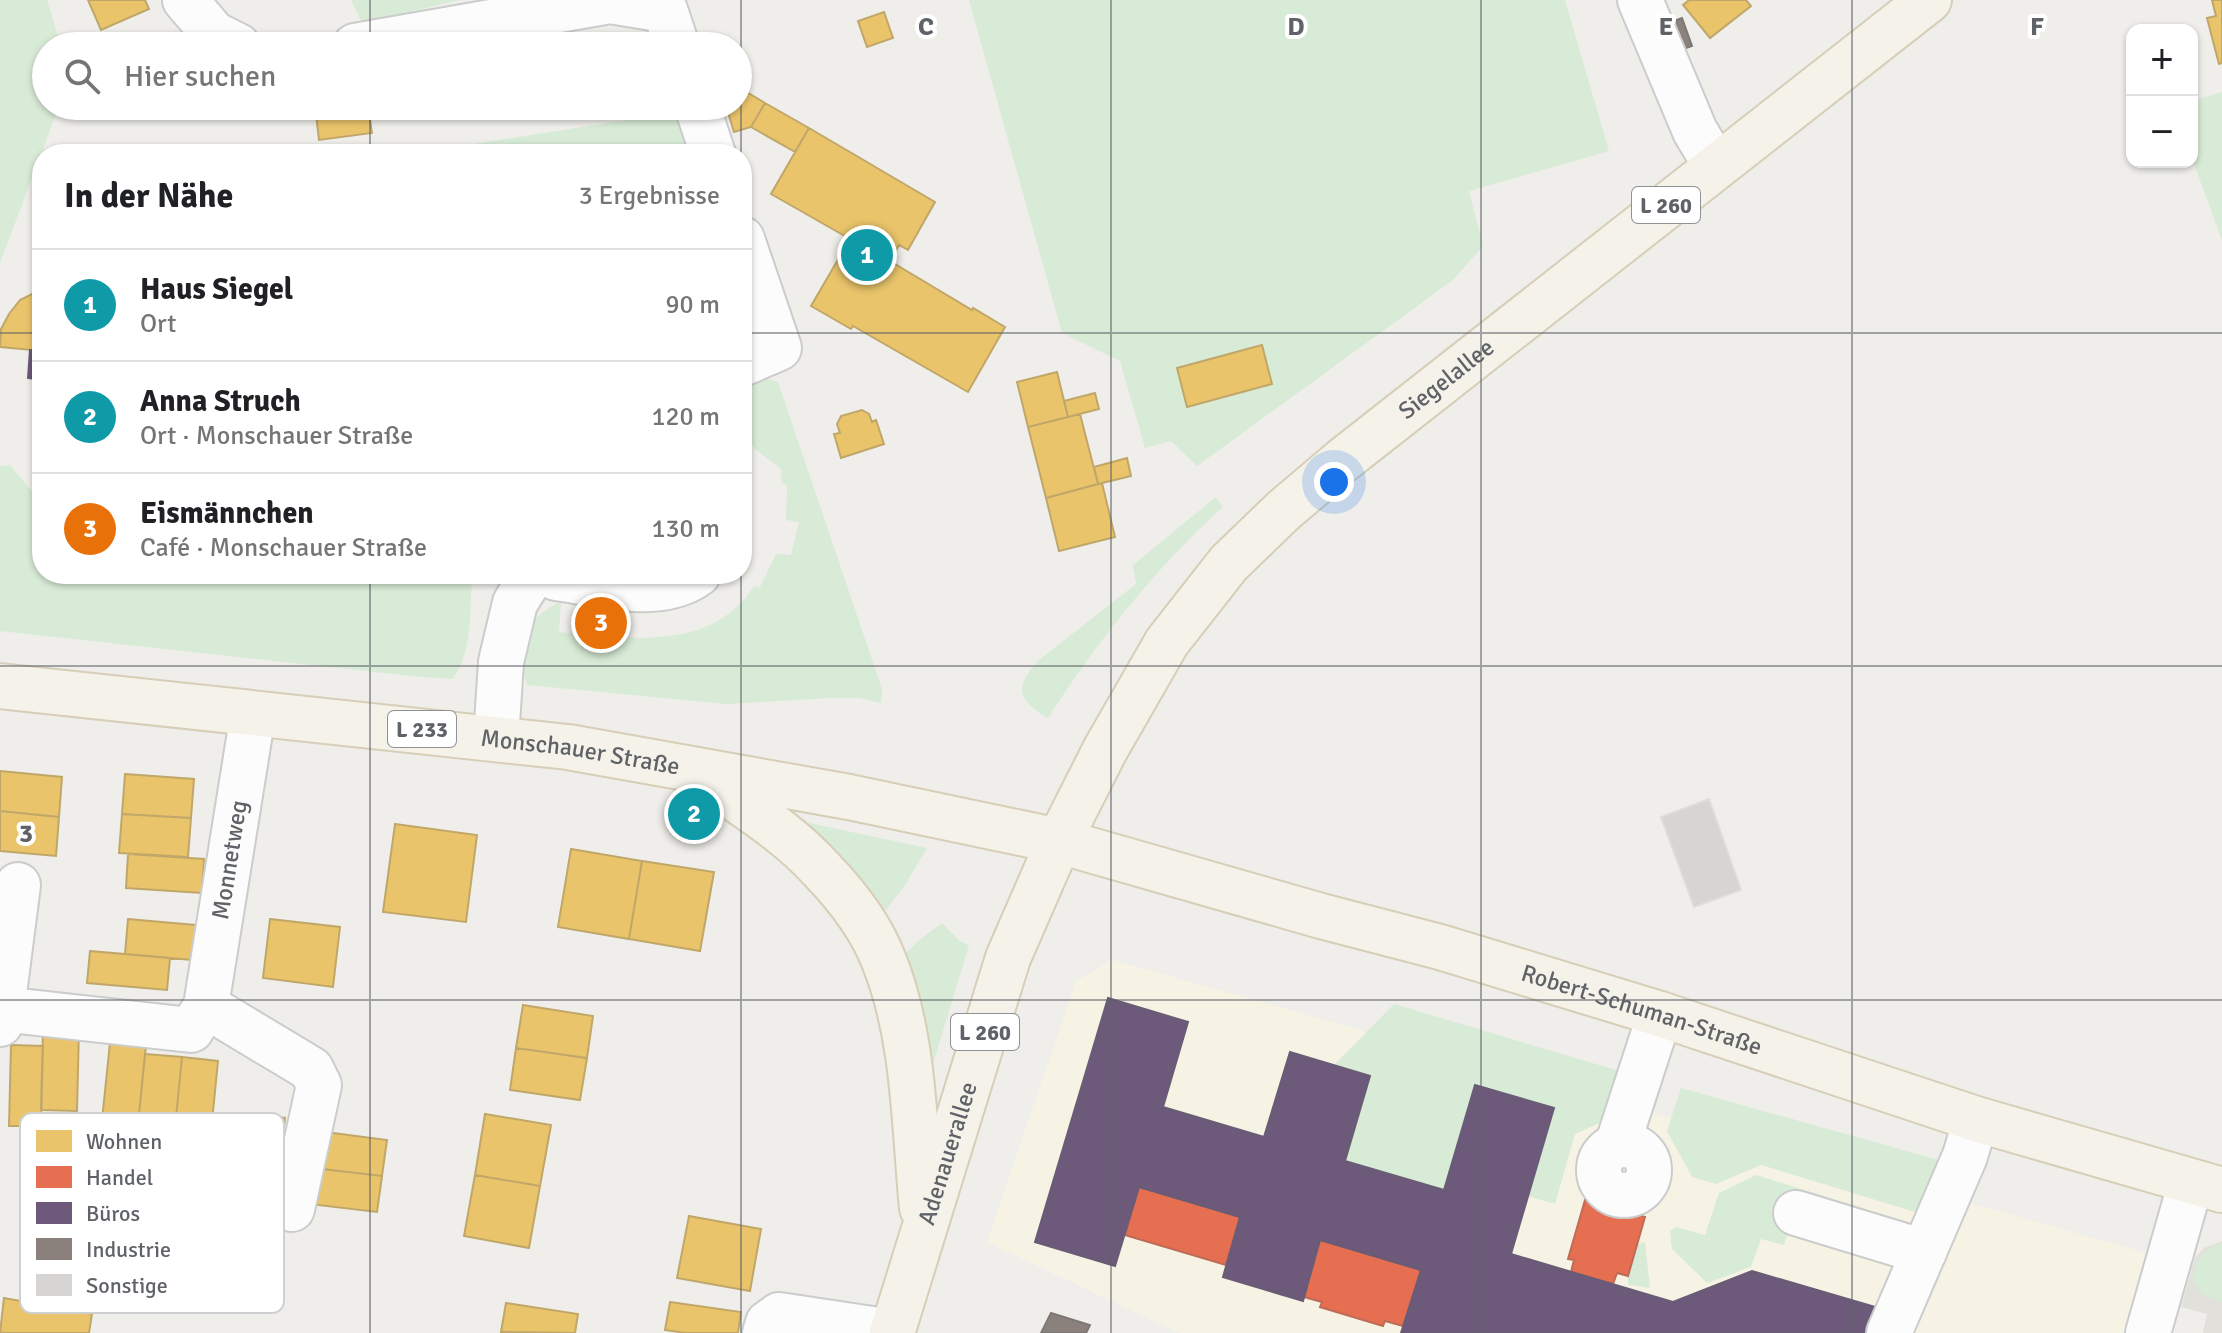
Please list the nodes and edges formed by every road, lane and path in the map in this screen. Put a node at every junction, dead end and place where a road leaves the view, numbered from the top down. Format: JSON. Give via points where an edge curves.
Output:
{"nodes":[{"id":1,"x":185,"y":0,"type":"edge"},
{"id":2,"x":1640,"y":0,"type":"edge"},
{"id":3,"x":1929,"y":0,"type":"edge"},
{"id":4,"x":212,"y":32,"type":"edge"},
{"id":5,"x":434,"y":32,"type":"edge"},
{"id":6,"x":672,"y":32,"type":"edge"},
{"id":7,"x":702,"y":120,"type":"edge"},
{"id":8,"x":710,"y":144,"type":"edge"},
{"id":9,"x":1716,"y":166,"type":"junction"},
{"id":10,"x":752,"y":268,"type":"edge"},
{"id":11,"x":752,"y":360,"type":"edge"},
{"id":12,"x":527,"y":584,"type":"edge"},
{"id":13,"x":603,"y":584,"type":"edge"},
{"id":14,"x":678,"y":584,"type":"edge"},
{"id":15,"x":0,"y":686,"type":"edge"},
{"id":16,"x":253,"y":714,"type":"junction"},
{"id":17,"x":496,"y":739,"type":"junction"},
{"id":18,"x":689,"y":767,"type":"junction"},
{"id":19,"x":1059,"y":841,"type":"junction"},
{"id":20,"x":18,"y":885,"type":"dead end"},
{"id":21,"x":206,"y":1006,"type":"junction"},
{"id":22,"x":1,"y":1016,"type":"edge"},
{"id":23,"x":1674,"y":1019,"type":"junction"},
{"id":24,"x":1976,"y":1119,"type":"junction"},
{"id":25,"x":1631,"y":1150,"type":"dead end"},
{"id":26,"x":2207,"y":1186,"type":"edge"},
{"id":27,"x":292,"y":1209,"type":"dead end"},
{"id":28,"x":1792,"y":1223,"type":"dead end"},
{"id":29,"x":924,"y":1227,"type":"junction"},
{"id":30,"x":1920,"y":1263,"type":"junction"},
{"id":31,"x":892,"y":1332,"type":"edge"},
{"id":32,"x":765,"y":1333,"type":"edge"},
{"id":33,"x":1889,"y":1333,"type":"edge"},
{"id":34,"x":2148,"y":1333,"type":"edge"}],
"edges":[{"from":1,"to":4,"type":"street"},
{"from":2,"to":9,"type":"street","via":[[1695,131]]},
{"from":3,"to":9,"type":"main road","name":"Siegelallee","number":"L 260"},
{"from":5,"to":6,"type":"street","via":[[610,1],[665,10]]},
{"from":7,"to":8,"type":"street"},
{"from":9,"to":19,"type":"main road","name":"Siegelallee","number":"L 260","via":[[1343,460],[1229,563],[1167,642]]},
{"from":10,"to":11,"type":"street","via":[[779,348]]},
{"from":12,"to":17,"type":"street","via":[[515,603],[501,662]]},
{"from":13,"to":14,"type":"street"},
{"from":15,"to":16,"type":"main road","name":"Monschauer Straße","number":"L 233"},
{"from":16,"to":17,"type":"main road","name":"Monschauer Straße","number":"L 233"},
{"from":16,"to":21,"type":"street","name":"Monnetweg"},
{"from":17,"to":18,"type":"main road","name":"Monschauer Straße","number":"L 233"},
{"from":18,"to":19,"type":"main road","name":"Monschauer Straße","number":"L 233"},
{"from":18,"to":29,"type":"main road","via":[[780,831],[821,869],[856,911],[883,958],[898,1003],[909,1073]]},
{"from":19,"to":23,"type":"main road","name":"Robert-Schuman-Straße","number":"L 233","via":[[1440,947]]},
{"from":19,"to":29,"type":"main road","name":"Adenauerallee","number":"L 260","via":[[1008,958]]},
{"from":20,"to":22,"type":"street"},
{"from":21,"to":22,"type":"street","via":[[191,1030]]},
{"from":21,"to":27,"type":"street","via":[[311,1069],[319,1085]]},
{"from":23,"to":24,"type":"main road","name":"Robert-Schuman-Straße","number":"L 233"},
{"from":23,"to":25,"type":"street"},
{"from":24,"to":26,"type":"main road","name":"Robert-Schuman-Straße","number":"L 233"},
{"from":24,"to":30,"type":"street"},
{"from":26,"to":34,"type":"street"},
{"from":28,"to":30,"type":"street"},
{"from":29,"to":31,"type":"main road","name":"Adenauerallee","number":"L 260"},
{"from":30,"to":33,"type":"street"},
{"from":31,"to":32,"type":"street","via":[[779,1315]]}]}
